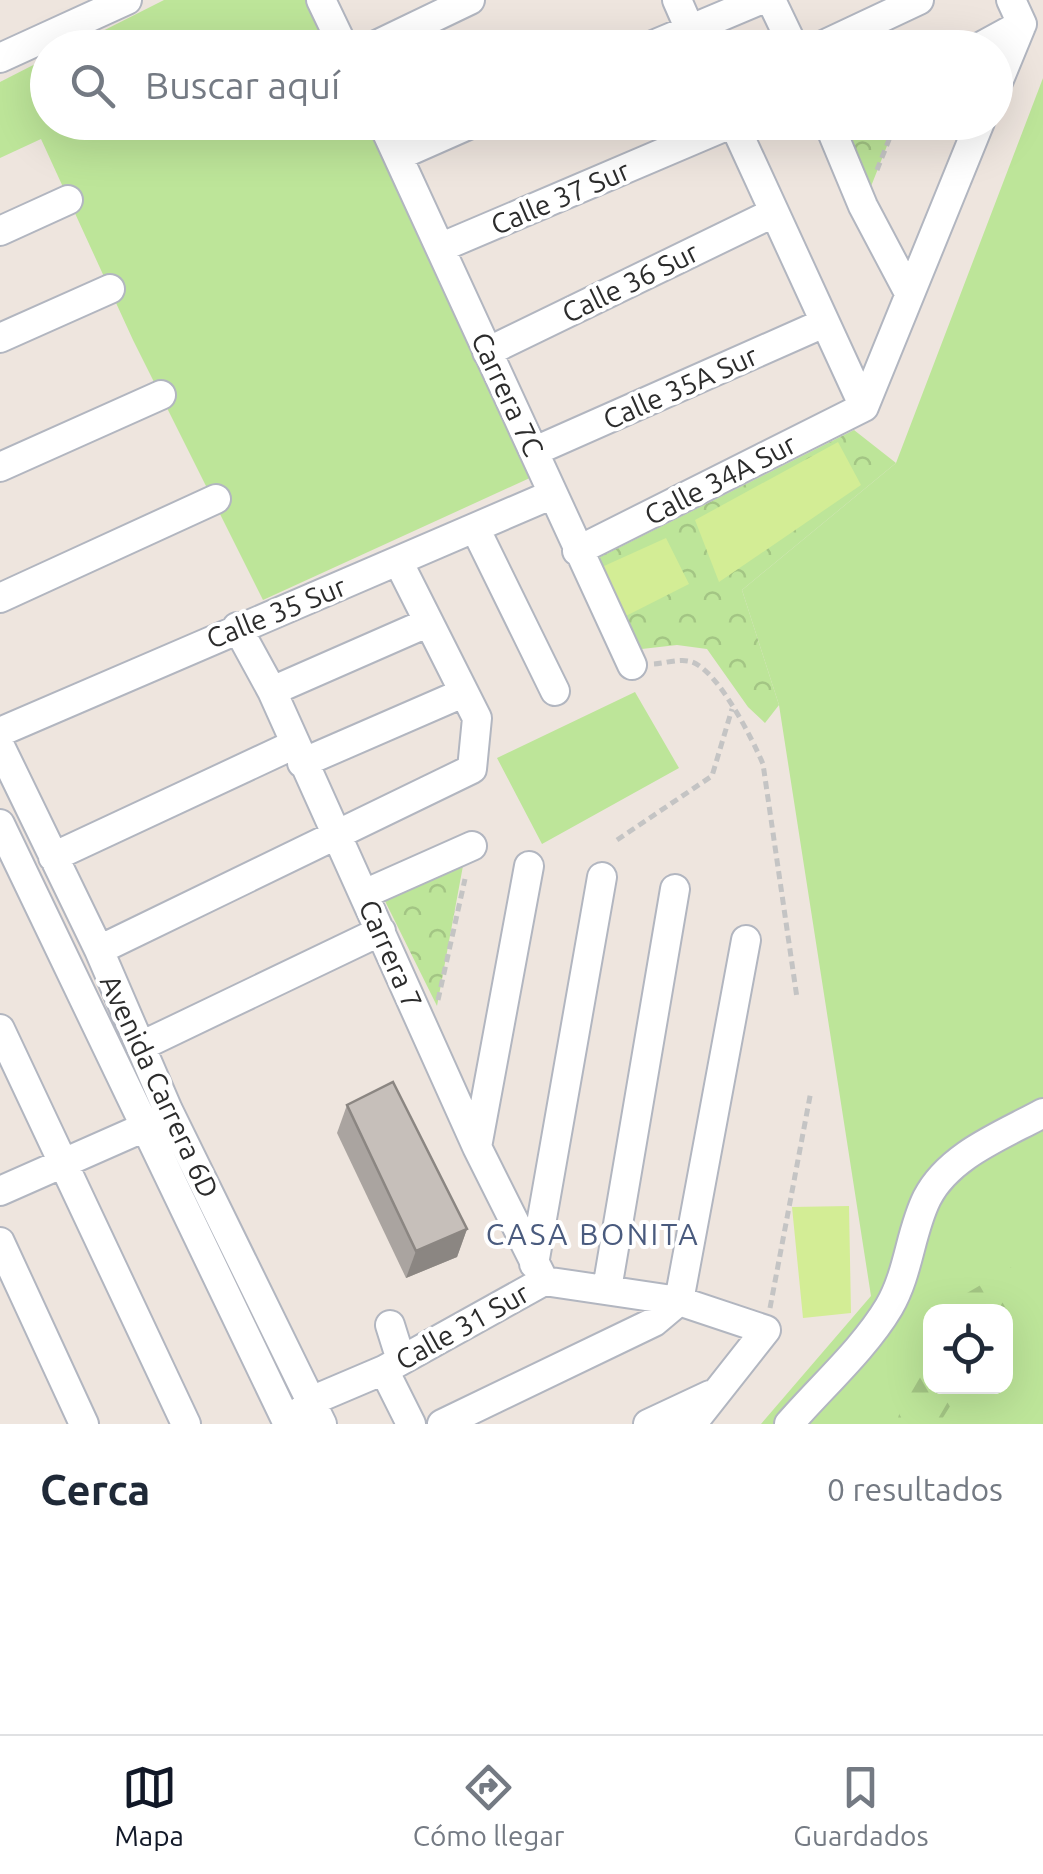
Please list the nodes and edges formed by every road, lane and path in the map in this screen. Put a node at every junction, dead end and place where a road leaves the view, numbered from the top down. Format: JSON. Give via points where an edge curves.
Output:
{"nodes":[{"id":1,"x":127,"y":0,"type":"edge"},
{"id":2,"x":321,"y":0,"type":"edge"},
{"id":3,"x":470,"y":0,"type":"edge"},
{"id":4,"x":677,"y":0,"type":"edge"},
{"id":5,"x":760,"y":0,"type":"edge"},
{"id":6,"x":771,"y":0,"type":"edge"},
{"id":7,"x":919,"y":0,"type":"edge"},
{"id":8,"x":1016,"y":12,"type":"edge"},
{"id":9,"x":53,"y":30,"type":"edge"},
{"id":10,"x":335,"y":30,"type":"edge"},
{"id":11,"x":408,"y":30,"type":"edge"},
{"id":12,"x":690,"y":30,"type":"edge"},
{"id":13,"x":708,"y":30,"type":"edge"},
{"id":14,"x":785,"y":30,"type":"edge"},
{"id":15,"x":855,"y":30,"type":"edge"},
{"id":16,"x":997,"y":30,"type":"edge"},
{"id":17,"x":30,"y":40,"type":"edge"},
{"id":18,"x":2,"y":51,"type":"edge"},
{"id":19,"x":390,"y":140,"type":"edge"},
{"id":20,"x":434,"y":140,"type":"edge"},
{"id":21,"x":693,"y":140,"type":"edge"},
{"id":22,"x":741,"y":140,"type":"edge"},
{"id":23,"x":838,"y":140,"type":"edge"},
{"id":24,"x":889,"y":140,"type":"edge"},
{"id":25,"x":972,"y":140,"type":"edge"},
{"id":26,"x":398,"y":156,"type":"junction"},
{"id":27,"x":68,"y":200,"type":"dead end"},
{"id":28,"x":863,"y":206,"type":"junction"},
{"id":29,"x":773,"y":213,"type":"junction"},
{"id":30,"x":0,"y":231,"type":"edge"},
{"id":31,"x":442,"y":247,"type":"junction"},
{"id":32,"x":110,"y":289,"type":"dead end"},
{"id":33,"x":908,"y":293,"type":"junction"},
{"id":34,"x":824,"y":323,"type":"junction"},
{"id":35,"x":0,"y":338,"type":"edge"},
{"id":36,"x":487,"y":352,"type":"junction"},
{"id":37,"x":161,"y":395,"type":"dead end"},
{"id":38,"x":864,"y":406,"type":"junction"},
{"id":39,"x":536,"y":452,"type":"junction"},
{"id":40,"x":0,"y":467,"type":"edge"},
{"id":41,"x":553,"y":494,"type":"junction"},
{"id":42,"x":216,"y":499,"type":"dead end"},
{"id":43,"x":475,"y":528,"type":"junction"},
{"id":44,"x":577,"y":551,"type":"junction"},
{"id":45,"x":399,"y":563,"type":"junction"},
{"id":46,"x":0,"y":598,"type":"edge"},
{"id":47,"x":427,"y":623,"type":"junction"},
{"id":48,"x":237,"y":627,"type":"junction"},
{"id":49,"x":632,"y":666,"type":"joint"},
{"id":50,"x":272,"y":691,"type":"junction"},
{"id":51,"x":555,"y":691,"type":"dead end"},
{"id":52,"x":463,"y":693,"type":"junction"},
{"id":53,"x":732,"y":709,"type":"junction"},
{"id":54,"x":0,"y":732,"type":"edge"},
{"id":55,"x":0,"y":746,"type":"edge"},
{"id":56,"x":297,"y":754,"type":"junction"},
{"id":57,"x":0,"y":824,"type":"edge"},
{"id":58,"x":335,"y":833,"type":"junction"},
{"id":59,"x":617,"y":840,"type":"dead end"},
{"id":60,"x":472,"y":846,"type":"joint"},
{"id":61,"x":53,"y":856,"type":"junction"},
{"id":62,"x":529,"y":866,"type":"dead end"},
{"id":63,"x":602,"y":877,"type":"dead end"},
{"id":64,"x":675,"y":889,"type":"dead end"},
{"id":65,"x":364,"y":894,"type":"junction"},
{"id":66,"x":381,"y":932,"type":"junction"},
{"id":67,"x":746,"y":940,"type":"dead end"},
{"id":68,"x":99,"y":950,"type":"junction"},
{"id":69,"x":797,"y":998,"type":"dead end"},
{"id":70,"x":437,"y":1006,"type":"dead end"},
{"id":71,"x":0,"y":1029,"type":"edge"},
{"id":72,"x":141,"y":1046,"type":"junction"},
{"id":73,"x":811,"y":1092,"type":"dead end"},
{"id":74,"x":1043,"y":1112,"type":"edge"},
{"id":75,"x":145,"y":1126,"type":"junction"},
{"id":76,"x":477,"y":1147,"type":"junction"},
{"id":77,"x":63,"y":1163,"type":"junction"},
{"id":78,"x":0,"y":1192,"type":"edge"},
{"id":79,"x":0,"y":1242,"type":"edge"},
{"id":80,"x":538,"y":1272,"type":"junction"},
{"id":81,"x":10,"y":1289,"type":"edge"},
{"id":82,"x":607,"y":1289,"type":"junction"},
{"id":83,"x":679,"y":1301,"type":"junction"},
{"id":84,"x":390,"y":1325,"type":"dead end"},
{"id":85,"x":766,"y":1330,"type":"junction"},
{"id":86,"x":392,"y":1365,"type":"junction"},
{"id":87,"x":719,"y":1391,"type":"junction"},
{"id":88,"x":317,"y":1412,"type":"edge"},
{"id":89,"x":84,"y":1424,"type":"edge"},
{"id":90,"x":186,"y":1424,"type":"edge"},
{"id":91,"x":289,"y":1424,"type":"edge"},
{"id":92,"x":411,"y":1424,"type":"edge"},
{"id":93,"x":442,"y":1424,"type":"edge"},
{"id":94,"x":648,"y":1424,"type":"edge"},
{"id":95,"x":692,"y":1424,"type":"edge"},
{"id":96,"x":789,"y":1424,"type":"edge"}],
"edges":[{"from":1,"to":9,"type":"street"},
{"from":2,"to":10,"type":"street"},
{"from":3,"to":11,"type":"street"},
{"from":4,"to":12,"type":"street"},
{"from":5,"to":13,"type":"street"},
{"from":6,"to":14,"type":"street"},
{"from":7,"to":15,"type":"street"},
{"from":8,"to":16,"type":"street"},
{"from":17,"to":18,"type":"street"},
{"from":19,"to":26,"type":"street","name":"Carrera 7C"},
{"from":20,"to":26,"type":"street"},
{"from":21,"to":31,"type":"street","name":"Calle 37 Sur"},
{"from":22,"to":29,"type":"street"},
{"from":23,"to":28,"type":"street"},
{"from":24,"to":28,"type":"path"},
{"from":25,"to":33,"type":"street"},
{"from":26,"to":31,"type":"street","name":"Carrera 7C"},
{"from":27,"to":30,"type":"street"},
{"from":28,"to":33,"type":"street"},
{"from":29,"to":34,"type":"street"},
{"from":29,"to":36,"type":"street","name":"Calle 36 Sur"},
{"from":31,"to":36,"type":"street","name":"Carrera 7C"},
{"from":32,"to":35,"type":"street"},
{"from":33,"to":38,"type":"street"},
{"from":34,"to":38,"type":"street"},
{"from":34,"to":39,"type":"street","name":"Calle 35A Sur"},
{"from":36,"to":39,"type":"street","name":"Carrera 7C"},
{"from":37,"to":40,"type":"street"},
{"from":38,"to":44,"type":"street","name":"Calle 34A Sur"},
{"from":39,"to":41,"type":"street","name":"Carrera 7C"},
{"from":41,"to":43,"type":"street","name":"Calle 35 Sur"},
{"from":41,"to":44,"type":"street","name":"Carrera 7C"},
{"from":42,"to":46,"type":"street"},
{"from":43,"to":45,"type":"street","name":"Calle 35 Sur"},
{"from":43,"to":51,"type":"street"},
{"from":44,"to":49,"type":"street","name":"Carrera 7C"},
{"from":45,"to":47,"type":"street"},
{"from":45,"to":48,"type":"street","name":"Calle 35 Sur"},
{"from":47,"to":50,"type":"street"},
{"from":47,"to":52,"type":"street"},
{"from":48,"to":50,"type":"street","name":"Carrera 7"},
{"from":48,"to":54,"type":"street","name":"Calle 35 Sur"},
{"from":49,"to":53,"type":"path","via":[[688,660],[706,668]]},
{"from":50,"to":56,"type":"street","name":"Carrera 7"},
{"from":52,"to":56,"type":"street"},
{"from":52,"to":58,"type":"street","via":[[478,718],[472,769]]},
{"from":53,"to":59,"type":"path","via":[[712,776]]},
{"from":53,"to":69,"type":"path","via":[[763,764]]},
{"from":55,"to":61,"type":"street","name":"Avenida Carrera 6D"},
{"from":56,"to":58,"type":"street","name":"Carrera 7"},
{"from":56,"to":61,"type":"street"},
{"from":57,"to":75,"type":"street","name":"Avenida Carrera 6D"},
{"from":58,"to":65,"type":"street","name":"Carrera 7"},
{"from":58,"to":68,"type":"street"},
{"from":60,"to":65,"type":"street"},
{"from":60,"to":70,"type":"path"},
{"from":61,"to":68,"type":"street","name":"Avenida Carrera 6D"},
{"from":62,"to":76,"type":"street"},
{"from":63,"to":80,"type":"street"},
{"from":64,"to":82,"type":"street"},
{"from":65,"to":66,"type":"street","name":"Carrera 7"},
{"from":66,"to":72,"type":"street"},
{"from":66,"to":76,"type":"street","name":"Carrera 7"},
{"from":67,"to":83,"type":"street"},
{"from":68,"to":72,"type":"street","name":"Avenida Carrera 6D"},
{"from":71,"to":77,"type":"street"},
{"from":72,"to":88,"type":"street","name":"Avenida Carrera 6D"},
{"from":73,"to":85,"type":"path"},
{"from":74,"to":96,"type":"street","via":[[959,1160],[940,1179],[926,1200],[910,1262],[888,1309]]},
{"from":75,"to":77,"type":"street"},
{"from":75,"to":91,"type":"street","name":"Avenida Carrera 6D"},
{"from":76,"to":80,"type":"street","name":"Carrera 7"},
{"from":77,"to":78,"type":"street"},
{"from":77,"to":90,"type":"street"},
{"from":79,"to":81,"type":"street"},
{"from":80,"to":82,"type":"street","name":"Calle 31 Sur"},
{"from":80,"to":86,"type":"street","name":"Calle 31 Sur"},
{"from":81,"to":89,"type":"street"},
{"from":82,"to":83,"type":"street","name":"Calle 31 Sur"},
{"from":83,"to":85,"type":"street","name":"Calle 31 Sur"},
{"from":83,"to":93,"type":"street","via":[[654,1322]]},
{"from":84,"to":86,"type":"street"},
{"from":85,"to":87,"type":"street"},
{"from":86,"to":88,"type":"street","name":"Calle 31 Sur"},
{"from":86,"to":92,"type":"street"},
{"from":87,"to":94,"type":"street"},
{"from":87,"to":95,"type":"street"},
{"from":88,"to":91,"type":"street","name":"Calle 31 Sur"}]}
